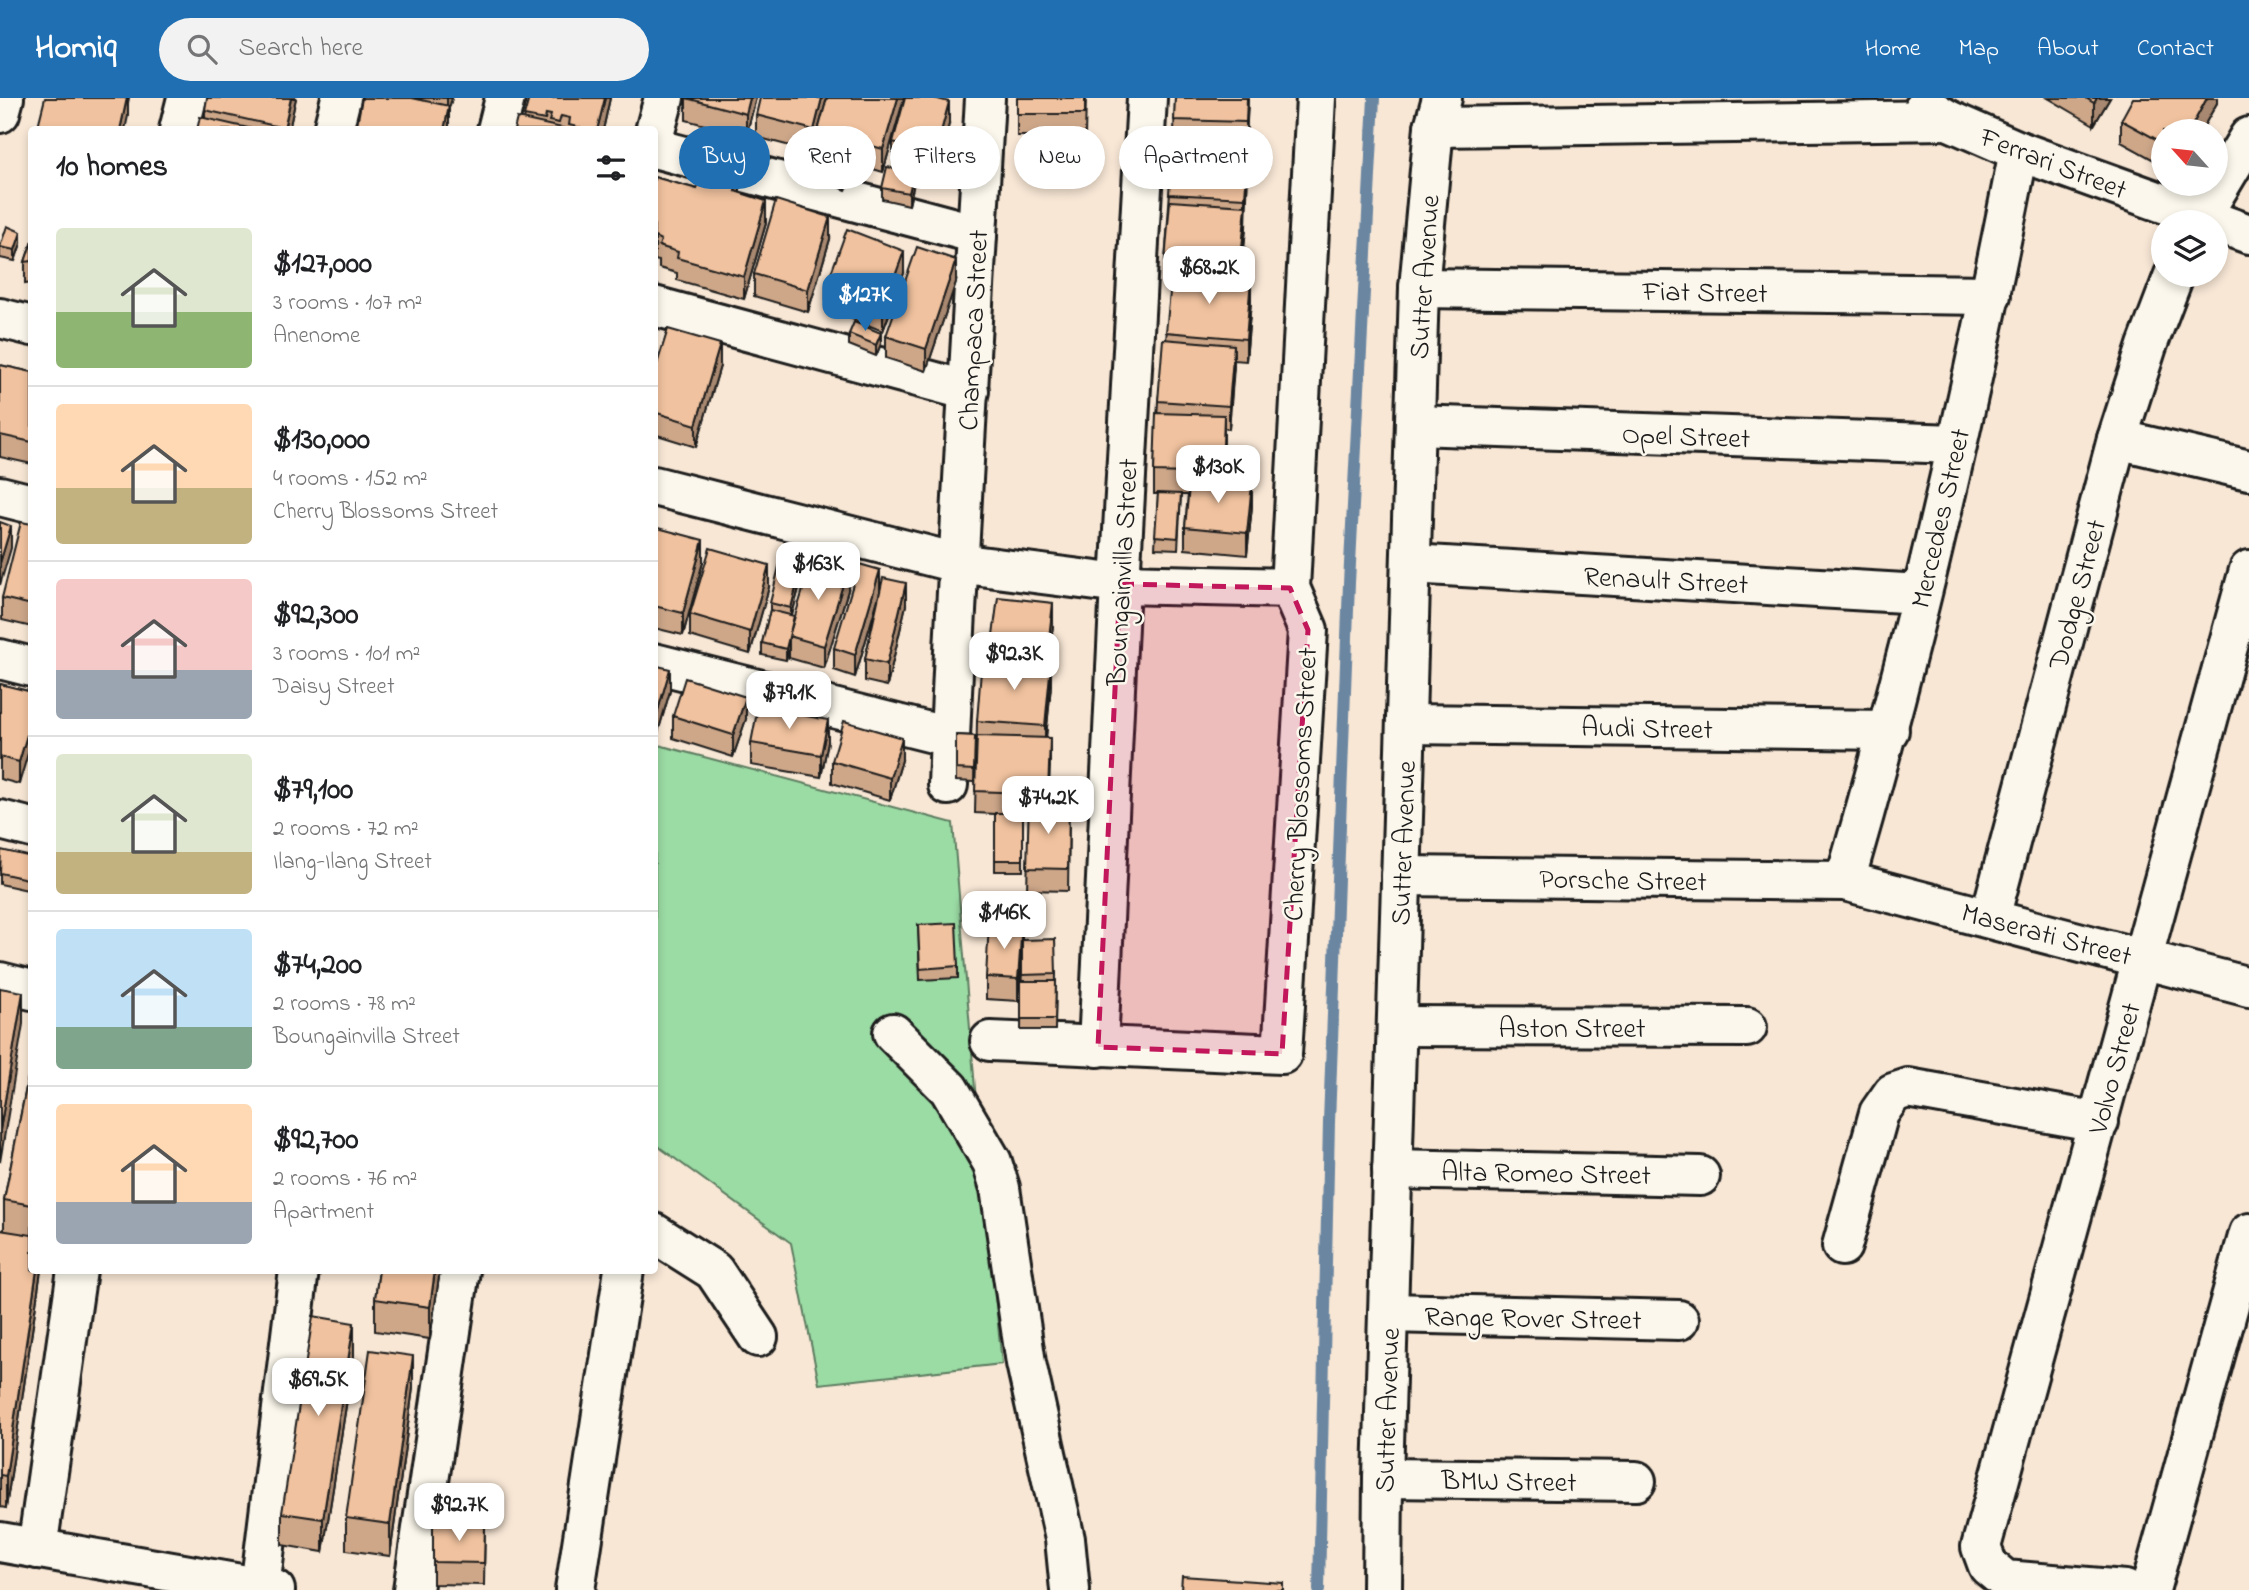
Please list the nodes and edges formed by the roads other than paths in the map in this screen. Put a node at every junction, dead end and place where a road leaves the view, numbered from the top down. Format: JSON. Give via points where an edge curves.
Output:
{"nodes":[{"id":1,"x":4,"y":98,"type":"edge"},
{"id":2,"x":187,"y":98,"type":"edge"},
{"id":3,"x":341,"y":98,"type":"edge"},
{"id":4,"x":505,"y":98,"type":"edge"},
{"id":5,"x":664,"y":98,"type":"edge"},
{"id":6,"x":985,"y":98,"type":"edge"},
{"id":7,"x":1147,"y":98,"type":"edge"},
{"id":8,"x":1316,"y":98,"type":"edge"},
{"id":9,"x":1911,"y":98,"type":"edge"},
{"id":10,"x":1438,"y":112,"type":"edge"},
{"id":11,"x":0,"y":113,"type":"edge"},
{"id":12,"x":1948,"y":120,"type":"junction"},
{"id":13,"x":179,"y":126,"type":"edge"},
{"id":14,"x":334,"y":126,"type":"edge"},
{"id":15,"x":498,"y":126,"type":"edge"},
{"id":16,"x":656,"y":126,"type":"edge"},
{"id":17,"x":2249,"y":137,"type":"edge"},
{"id":18,"x":658,"y":149,"type":"edge"},
{"id":19,"x":2019,"y":152,"type":"junction"},
{"id":20,"x":2176,"y":210,"type":"edge"},
{"id":21,"x":2205,"y":210,"type":"edge"},
{"id":22,"x":2228,"y":227,"type":"edge"},
{"id":23,"x":2249,"y":233,"type":"edge"},
{"id":24,"x":977,"y":234,"type":"junction"},
{"id":25,"x":2170,"y":287,"type":"edge"},
{"id":26,"x":1419,"y":288,"type":"junction"},
{"id":27,"x":1991,"y":295,"type":"junction"},
{"id":28,"x":658,"y":307,"type":"edge"},
{"id":29,"x":0,"y":318,"type":"edge"},
{"id":30,"x":28,"y":325,"type":"edge"},
{"id":31,"x":969,"y":391,"type":"junction"},
{"id":32,"x":1415,"y":425,"type":"junction"},
{"id":33,"x":2117,"y":439,"type":"junction"},
{"id":34,"x":1956,"y":444,"type":"junction"},
{"id":35,"x":2249,"y":470,"type":"edge"},
{"id":36,"x":658,"y":487,"type":"edge"},
{"id":37,"x":0,"y":496,"type":"edge"},
{"id":38,"x":28,"y":503,"type":"edge"},
{"id":39,"x":957,"y":563,"type":"junction"},
{"id":40,"x":1411,"y":564,"type":"junction"},
{"id":41,"x":2249,"y":569,"type":"edge"},
{"id":42,"x":1120,"y":584,"type":"junction"},
{"id":43,"x":1290,"y":589,"type":"junction"},
{"id":44,"x":1921,"y":594,"type":"junction"},
{"id":45,"x":0,"y":659,"type":"edge"},
{"id":46,"x":658,"y":664,"type":"edge"},
{"id":47,"x":28,"y":666,"type":"edge"},
{"id":48,"x":1406,"y":724,"type":"junction"},
{"id":49,"x":1889,"y":730,"type":"junction"},
{"id":50,"x":949,"y":737,"type":"junction"},
{"id":51,"x":947,"y":785,"type":"dead end"},
{"id":52,"x":0,"y":820,"type":"edge"},
{"id":53,"x":28,"y":827,"type":"edge"},
{"id":54,"x":1401,"y":876,"type":"junction"},
{"id":55,"x":1845,"y":881,"type":"junction"},
{"id":56,"x":1990,"y":918,"type":"junction"},
{"id":57,"x":2141,"y":958,"type":"junction"},
{"id":58,"x":0,"y":982,"type":"edge"},
{"id":59,"x":2249,"y":987,"type":"edge"},
{"id":60,"x":28,"y":989,"type":"edge"},
{"id":61,"x":1397,"y":1026,"type":"junction"},
{"id":62,"x":1747,"y":1027,"type":"dead end"},
{"id":63,"x":893,"y":1033,"type":"dead end"},
{"id":64,"x":990,"y":1041,"type":"dead end"},
{"id":65,"x":1098,"y":1047,"type":"junction"},
{"id":66,"x":2099,"y":1122,"type":"junction"},
{"id":67,"x":1392,"y":1169,"type":"junction"},
{"id":68,"x":1700,"y":1176,"type":"dead end"},
{"id":69,"x":2249,"y":1233,"type":"edge"},
{"id":70,"x":658,"y":1236,"type":"edge"},
{"id":71,"x":1842,"y":1246,"type":"dead end"},
{"id":72,"x":76,"y":1274,"type":"edge"},
{"id":73,"x":299,"y":1274,"type":"edge"},
{"id":74,"x":459,"y":1274,"type":"edge"},
{"id":75,"x":623,"y":1274,"type":"edge"},
{"id":76,"x":1388,"y":1314,"type":"junction"},
{"id":77,"x":1679,"y":1320,"type":"dead end"},
{"id":78,"x":758,"y":1337,"type":"dead end"},
{"id":79,"x":1383,"y":1478,"type":"junction"},
{"id":80,"x":1636,"y":1481,"type":"dead end"},
{"id":81,"x":0,"y":1542,"type":"edge"},
{"id":82,"x":37,"y":1549,"type":"junction"},
{"id":83,"x":267,"y":1589,"type":"edge"},
{"id":84,"x":413,"y":1590,"type":"edge"},
{"id":85,"x":575,"y":1590,"type":"edge"},
{"id":86,"x":1070,"y":1590,"type":"edge"},
{"id":87,"x":1382,"y":1590,"type":"edge"},
{"id":88,"x":2125,"y":1590,"type":"edge"},
{"id":89,"x":2150,"y":1590,"type":"edge"}],
"edges":[{"from":1,"to":11,"type":"street"},
{"from":2,"to":13,"type":"street"},
{"from":3,"to":14,"type":"street"},
{"from":4,"to":15,"type":"street"},
{"from":5,"to":16,"type":"street"},
{"from":6,"to":24,"type":"street","name":"Champaca Street"},
{"from":7,"to":42,"type":"street","name":"Boungainvilla Street"},
{"from":8,"to":43,"type":"street","name":"Cherry Blossoms Street"},
{"from":9,"to":12,"type":"street","name":"Ferrari Street"},
{"from":10,"to":12,"type":"street"},
{"from":10,"to":26,"type":"street","name":"Sutter Avenue"},
{"from":12,"to":19,"type":"street","name":"Ferrari Street"},
{"from":17,"to":21,"type":"street"},
{"from":18,"to":24,"type":"street"},
{"from":19,"to":20,"type":"street","name":"Ferrari Street"},
{"from":19,"to":27,"type":"street","name":"Mercedes Street"},
{"from":22,"to":23,"type":"street","name":"Ferrari Street"},
{"from":24,"to":31,"type":"street","name":"Champaca Street"},
{"from":25,"to":33,"type":"street","name":"Dodge Street"},
{"from":26,"to":27,"type":"street","name":"Fiat Street"},
{"from":26,"to":32,"type":"street","name":"Sutter Avenue"},
{"from":27,"to":34,"type":"street","name":"Mercedes Street"},
{"from":28,"to":31,"type":"street"},
{"from":29,"to":30,"type":"street"},
{"from":31,"to":39,"type":"street","name":"Champaca Street"},
{"from":32,"to":34,"type":"street","name":"Opel Street"},
{"from":32,"to":40,"type":"street","name":"Sutter Avenue"},
{"from":33,"to":35,"type":"street"},
{"from":33,"to":56,"type":"street","name":"Dodge Street"},
{"from":34,"to":44,"type":"street","name":"Mercedes Street"},
{"from":36,"to":39,"type":"street"},
{"from":37,"to":38,"type":"street"},
{"from":39,"to":42,"type":"street"},
{"from":39,"to":50,"type":"street","name":"Champaca Street"},
{"from":40,"to":44,"type":"street","name":"Renault Street"},
{"from":40,"to":48,"type":"street","name":"Sutter Avenue"},
{"from":41,"to":57,"type":"street","name":"Volvo Street"},
{"from":42,"to":43,"type":"street"},
{"from":42,"to":65,"type":"street","name":"Boungainvilla Street"},
{"from":43,"to":65,"type":"street","name":"Cherry Blossoms Street","via":[[1308,630],[1282,1054]]},
{"from":44,"to":49,"type":"street","name":"Mercedes Street"},
{"from":45,"to":47,"type":"street"},
{"from":46,"to":50,"type":"street"},
{"from":48,"to":49,"type":"street","name":"Audi Street"},
{"from":48,"to":54,"type":"street","name":"Sutter Avenue"},
{"from":49,"to":55,"type":"street","name":"Mercedes Street"},
{"from":50,"to":51,"type":"street","name":"Champaca Street"},
{"from":52,"to":53,"type":"street"},
{"from":54,"to":55,"type":"street","name":"Porsche Street"},
{"from":54,"to":61,"type":"street","name":"Sutter Avenue"},
{"from":55,"to":56,"type":"street","name":"Maserati Street"},
{"from":56,"to":57,"type":"street","name":"Maserati Street"},
{"from":57,"to":59,"type":"street","name":"Maserati Street"},
{"from":57,"to":66,"type":"street","name":"Volvo Street"},
{"from":58,"to":60,"type":"street"},
{"from":61,"to":62,"type":"street","name":"Aston Street"},
{"from":61,"to":67,"type":"street","name":"Sutter Avenue"},
{"from":63,"to":86,"type":"street","via":[[948,1089],[992,1162],[1000,1188],[1026,1363],[1065,1539]]},
{"from":64,"to":65,"type":"street"},
{"from":66,"to":71,"type":"street","via":[[1909,1088],[1892,1093],[1879,1113]]},
{"from":66,"to":88,"type":"street","name":"Volvo Street","via":[[1981,1546],[1988,1566],[2006,1580]]},
{"from":67,"to":68,"type":"street","name":"Alta Romeo Street"},
{"from":67,"to":76,"type":"street","name":"Sutter Avenue"},
{"from":69,"to":89,"type":"street"},
{"from":70,"to":78,"type":"street","via":[[714,1271]]},
{"from":72,"to":82,"type":"street"},
{"from":73,"to":83,"type":"street"},
{"from":74,"to":84,"type":"street"},
{"from":75,"to":85,"type":"street"},
{"from":76,"to":77,"type":"street","name":"Range Rover Street"},
{"from":76,"to":79,"type":"street","name":"Sutter Avenue"},
{"from":79,"to":80,"type":"street","name":"BMW Street"},
{"from":79,"to":87,"type":"street","name":"Sutter Avenue"},
{"from":81,"to":82,"type":"street"},
{"from":82,"to":83,"type":"street"}]}
